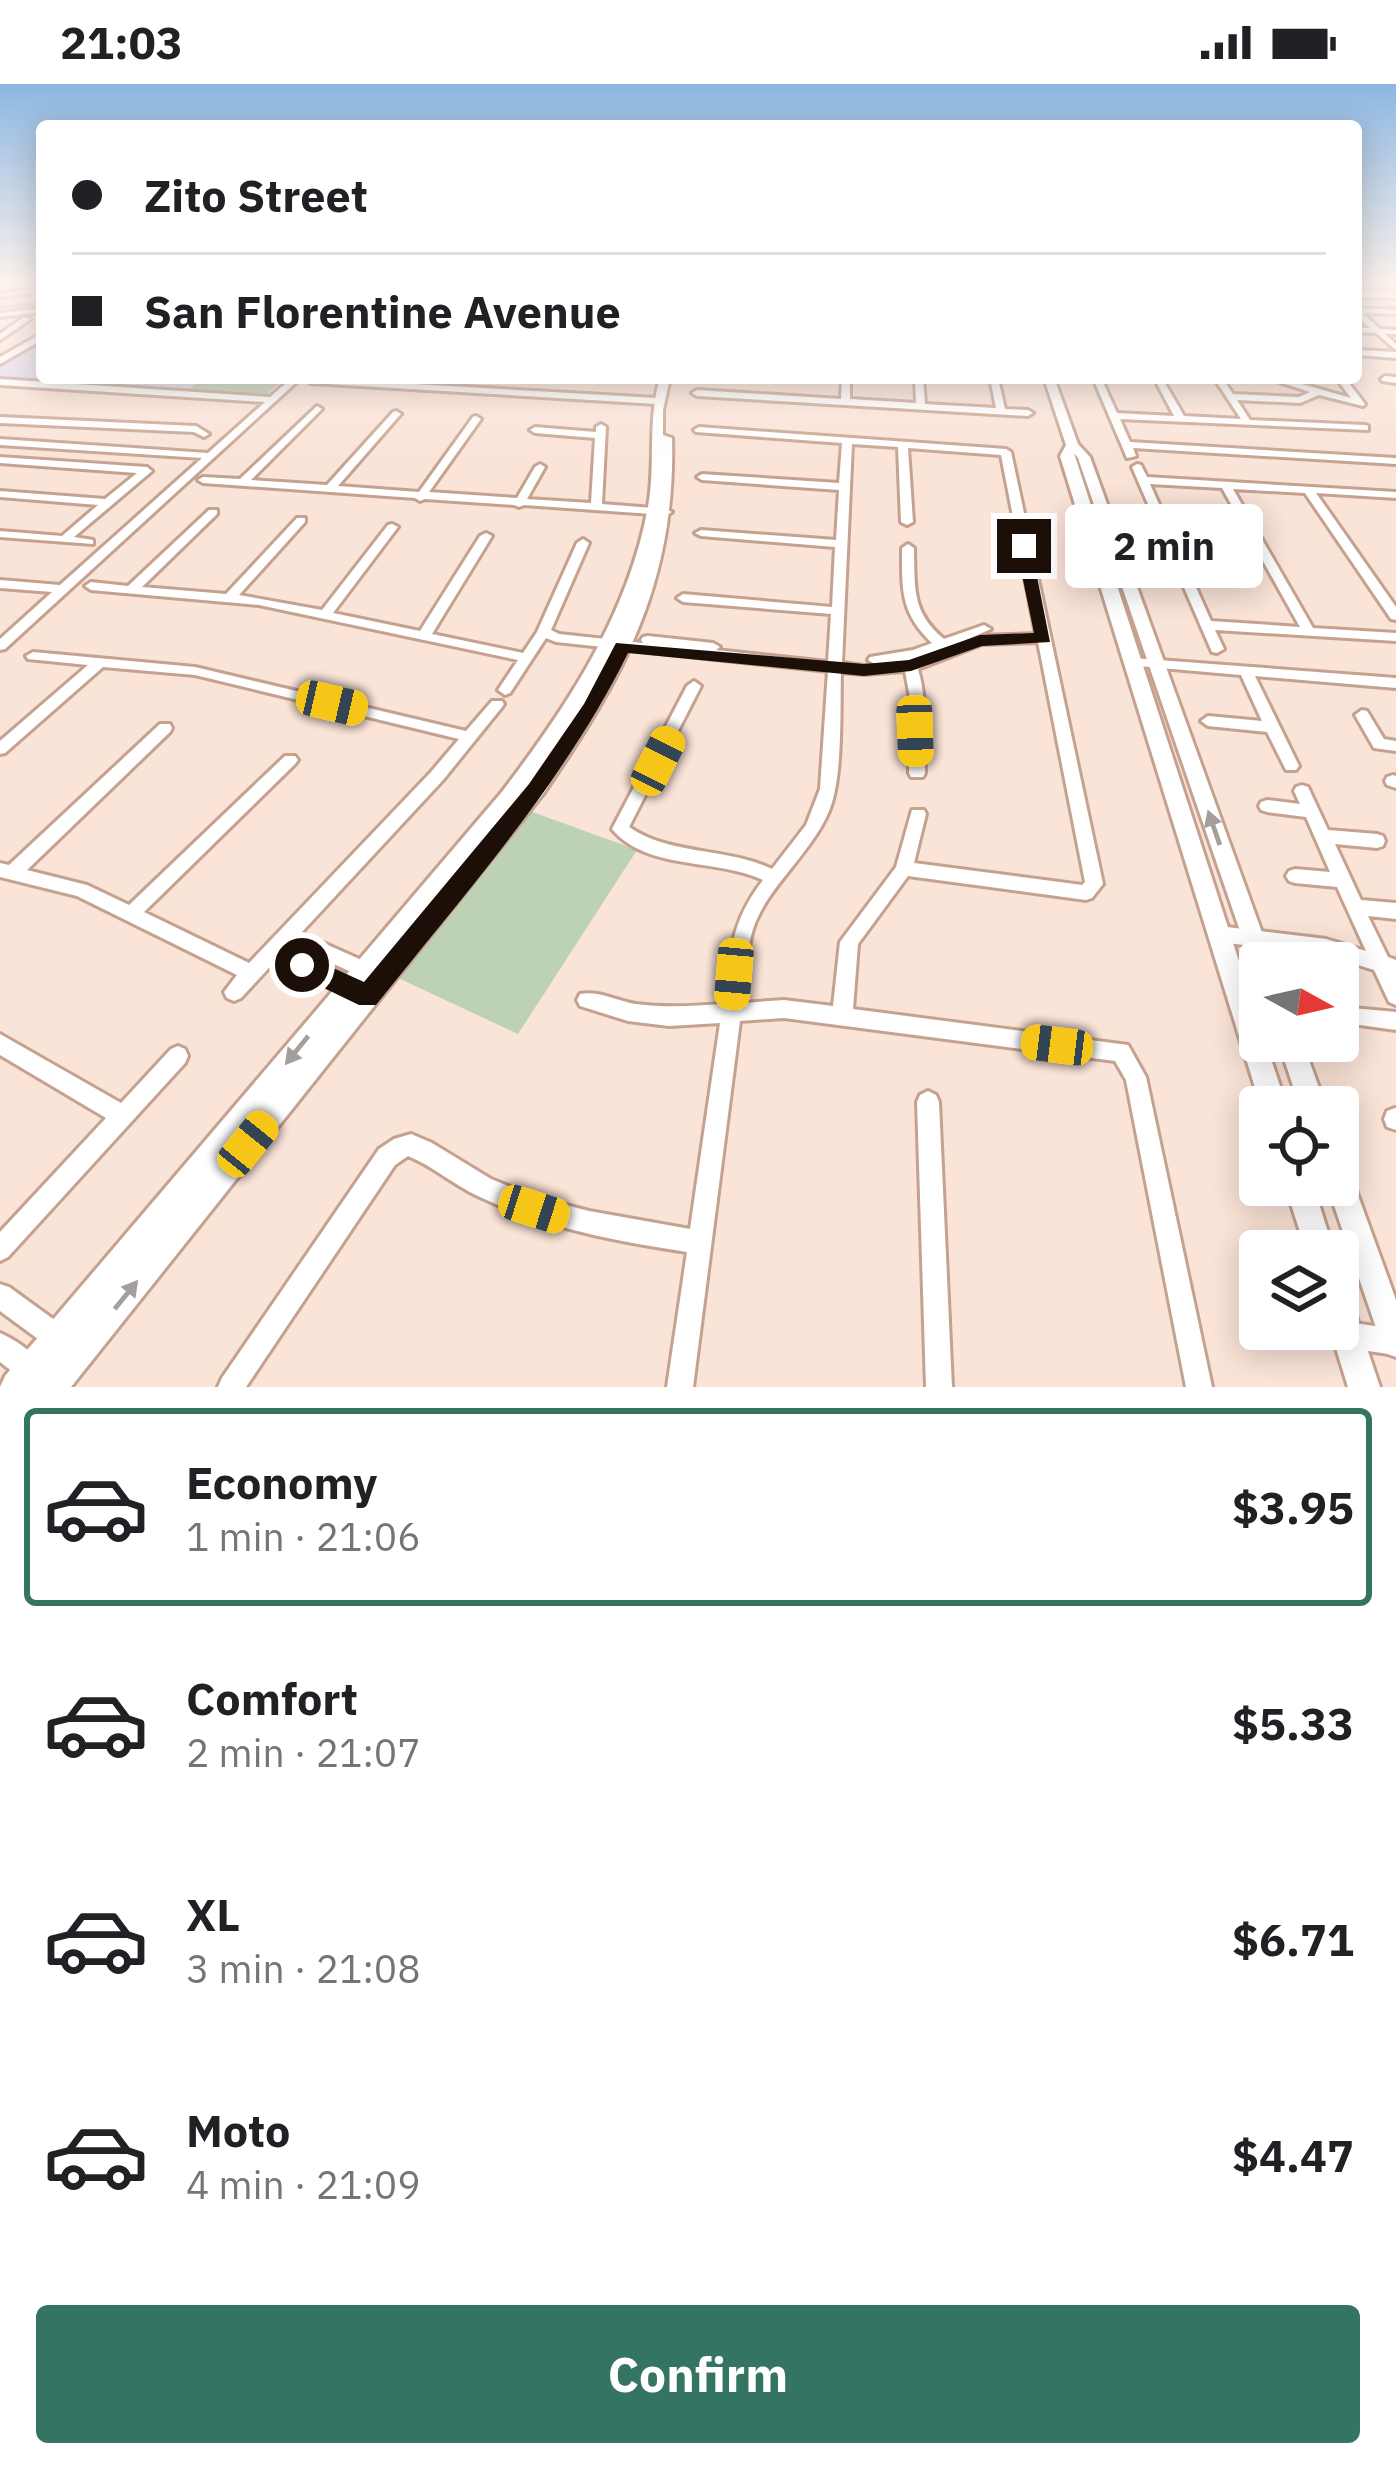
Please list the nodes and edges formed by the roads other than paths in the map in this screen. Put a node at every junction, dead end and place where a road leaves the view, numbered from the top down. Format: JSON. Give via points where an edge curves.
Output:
{"nodes":[{"id":1,"x":27,"y":346,"type":"edge"},
{"id":2,"x":1396,"y":351,"type":"edge"},
{"id":3,"x":1362,"y":353,"type":"edge"},
{"id":4,"x":0,"y":361,"type":"edge"},
{"id":5,"x":0,"y":382,"type":"edge"},
{"id":6,"x":297,"y":384,"type":"edge"},
{"id":7,"x":425,"y":384,"type":"edge"},
{"id":8,"x":480,"y":384,"type":"edge"},
{"id":9,"x":550,"y":384,"type":"edge"},
{"id":10,"x":619,"y":384,"type":"edge"},
{"id":11,"x":663,"y":384,"type":"edge"},
{"id":12,"x":674,"y":384,"type":"edge"},
{"id":13,"x":846,"y":384,"type":"edge"},
{"id":14,"x":919,"y":384,"type":"edge"},
{"id":15,"x":995,"y":384,"type":"edge"},
{"id":16,"x":1050,"y":384,"type":"edge"},
{"id":17,"x":1100,"y":384,"type":"edge"},
{"id":18,"x":1161,"y":384,"type":"edge"},
{"id":19,"x":1221,"y":384,"type":"edge"},
{"id":20,"x":1288,"y":384,"type":"edge"},
{"id":21,"x":1345,"y":384,"type":"edge"},
{"id":22,"x":475,"y":391,"type":"junction"},
{"id":23,"x":698,"y":393,"type":"dead end"},
{"id":24,"x":1316,"y":393,"type":"junction"},
{"id":25,"x":544,"y":394,"type":"junction"},
{"id":26,"x":1230,"y":397,"type":"junction"},
{"id":27,"x":612,"y":398,"type":"junction"},
{"id":28,"x":273,"y":400,"type":"junction"},
{"id":29,"x":657,"y":401,"type":"junction"},
{"id":30,"x":845,"y":402,"type":"junction"},
{"id":31,"x":921,"y":406,"type":"junction"},
{"id":32,"x":317,"y":409,"type":"dead end"},
{"id":33,"x":1001,"y":411,"type":"junction"},
{"id":34,"x":1028,"y":413,"type":"dead end"},
{"id":35,"x":396,"y":414,"type":"dead end"},
{"id":36,"x":1114,"y":416,"type":"junction"},
{"id":37,"x":476,"y":419,"type":"dead end"},
{"id":38,"x":0,"y":420,"type":"edge"},
{"id":39,"x":1180,"y":420,"type":"junction"},
{"id":40,"x":1248,"y":423,"type":"junction"},
{"id":41,"x":115,"y":424,"type":"junction"},
{"id":42,"x":1365,"y":428,"type":"dead end"},
{"id":43,"x":536,"y":430,"type":"dead end"},
{"id":44,"x":699,"y":430,"type":"dead end"},
{"id":45,"x":204,"y":434,"type":"dead end"},
{"id":46,"x":847,"y":440,"type":"junction"},
{"id":47,"x":0,"y":442,"type":"edge"},
{"id":48,"x":903,"y":443,"type":"junction"},
{"id":49,"x":86,"y":446,"type":"junction"},
{"id":50,"x":1072,"y":446,"type":"junction"},
{"id":51,"x":213,"y":454,"type":"junction"},
{"id":52,"x":156,"y":455,"type":"junction"},
{"id":53,"x":0,"y":460,"type":"edge"},
{"id":54,"x":1396,"y":461,"type":"edge"},
{"id":55,"x":1134,"y":462,"type":"junction"},
{"id":56,"x":61,"y":464,"type":"junction"},
{"id":57,"x":540,"y":467,"type":"dead end"},
{"id":58,"x":146,"y":471,"type":"junction"},
{"id":59,"x":702,"y":477,"type":"dead end"},
{"id":60,"x":203,"y":480,"type":"dead end"},
{"id":61,"x":242,"y":483,"type":"junction"},
{"id":62,"x":1226,"y":485,"type":"junction"},
{"id":63,"x":844,"y":487,"type":"junction"},
{"id":64,"x":329,"y":490,"type":"junction"},
{"id":65,"x":1309,"y":490,"type":"junction"},
{"id":66,"x":0,"y":494,"type":"edge"},
{"id":67,"x":1395,"y":496,"type":"edge"},
{"id":68,"x":420,"y":498,"type":"junction"},
{"id":69,"x":108,"y":503,"type":"junction"},
{"id":70,"x":519,"y":504,"type":"junction"},
{"id":71,"x":596,"y":508,"type":"junction"},
{"id":72,"x":213,"y":512,"type":"dead end"},
{"id":73,"x":660,"y":514,"type":"junction"},
{"id":74,"x":302,"y":520,"type":"dead end"},
{"id":75,"x":907,"y":522,"type":"dead end"},
{"id":76,"x":392,"y":527,"type":"dead end"},
{"id":77,"x":701,"y":533,"type":"dead end"},
{"id":78,"x":0,"y":534,"type":"edge"},
{"id":79,"x":486,"y":536,"type":"dead end"},
{"id":80,"x":64,"y":540,"type":"junction"},
{"id":81,"x":89,"y":542,"type":"dead end"},
{"id":82,"x":583,"y":543,"type":"dead end"},
{"id":83,"x":841,"y":544,"type":"junction"},
{"id":84,"x":908,"y":548,"type":"dead end"},
{"id":85,"x":2,"y":586,"type":"edge"},
{"id":86,"x":91,"y":586,"type":"dead end"},
{"id":87,"x":62,"y":590,"type":"junction"},
{"id":88,"x":132,"y":590,"type":"junction"},
{"id":89,"x":230,"y":598,"type":"junction"},
{"id":90,"x":683,"y":598,"type":"dead end"},
{"id":91,"x":837,"y":611,"type":"junction"},
{"id":92,"x":325,"y":615,"type":"junction"},
{"id":93,"x":1396,"y":616,"type":"edge"},
{"id":94,"x":1206,"y":625,"type":"junction"},
{"id":95,"x":544,"y":632,"type":"junction"},
{"id":96,"x":1309,"y":632,"type":"junction"},
{"id":97,"x":1043,"y":634,"type":"junction"},
{"id":98,"x":424,"y":636,"type":"junction"},
{"id":99,"x":1396,"y":638,"type":"edge"},
{"id":100,"x":617,"y":642,"type":"junction"},
{"id":101,"x":0,"y":646,"type":"edge"},
{"id":102,"x":946,"y":648,"type":"junction"},
{"id":103,"x":1217,"y":649,"type":"dead end"},
{"id":104,"x":33,"y":656,"type":"dead end"},
{"id":105,"x":527,"y":658,"type":"junction"},
{"id":106,"x":908,"y":661,"type":"junction"},
{"id":107,"x":100,"y":662,"type":"junction"},
{"id":108,"x":1132,"y":662,"type":"junction"},
{"id":109,"x":835,"y":663,"type":"junction"},
{"id":110,"x":1156,"y":664,"type":"junction"},
{"id":111,"x":1246,"y":671,"type":"junction"},
{"id":112,"x":1396,"y":683,"type":"edge"},
{"id":113,"x":694,"y":686,"type":"dead end"},
{"id":114,"x":1362,"y":715,"type":"dead end"},
{"id":115,"x":1208,"y":721,"type":"dead end"},
{"id":116,"x":165,"y":728,"type":"dead end"},
{"id":117,"x":1273,"y":728,"type":"junction"},
{"id":118,"x":471,"y":737,"type":"junction"},
{"id":119,"x":1387,"y":745,"type":"edge"},
{"id":120,"x":0,"y":749,"type":"edge"},
{"id":121,"x":290,"y":760,"type":"dead end"},
{"id":122,"x":1291,"y":766,"type":"dead end"},
{"id":123,"x":917,"y":773,"type":"dead end"},
{"id":124,"x":1302,"y":791,"type":"dead end"},
{"id":125,"x":1267,"y":806,"type":"dead end"},
{"id":126,"x":1311,"y":811,"type":"junction"},
{"id":127,"x":918,"y":814,"type":"dead end"},
{"id":128,"x":1323,"y":836,"type":"junction"},
{"id":129,"x":1377,"y":841,"type":"dead end"},
{"id":130,"x":904,"y":869,"type":"junction"},
{"id":131,"x":7,"y":871,"type":"edge"},
{"id":132,"x":1295,"y":876,"type":"dead end"},
{"id":133,"x":775,"y":878,"type":"junction"},
{"id":134,"x":1343,"y":880,"type":"junction"},
{"id":135,"x":1355,"y":907,"type":"junction"},
{"id":136,"x":1396,"y":911,"type":"edge"},
{"id":137,"x":131,"y":914,"type":"junction"},
{"id":138,"x":1219,"y":934,"type":"junction"},
{"id":139,"x":1253,"y":938,"type":"junction"},
{"id":140,"x":1254,"y":942,"type":"edge"},
{"id":141,"x":281,"y":943,"type":"junction"},
{"id":142,"x":1388,"y":964,"type":"edge"},
{"id":143,"x":251,"y":973,"type":"junction"},
{"id":144,"x":366,"y":983,"type":"junction"},
{"id":145,"x":234,"y":992,"type":"dead end"},
{"id":146,"x":1396,"y":996,"type":"edge"},
{"id":147,"x":587,"y":1000,"type":"dead end"},
{"id":148,"x":730,"y":1010,"type":"junction"},
{"id":149,"x":842,"y":1016,"type":"junction"},
{"id":150,"x":1359,"y":1018,"type":"edge"},
{"id":151,"x":1396,"y":1022,"type":"edge"},
{"id":152,"x":0,"y":1044,"type":"edge"},
{"id":153,"x":178,"y":1056,"type":"dead end"},
{"id":154,"x":1267,"y":1086,"type":"edge"},
{"id":155,"x":928,"y":1102,"type":"dead end"},
{"id":156,"x":123,"y":1116,"type":"junction"},
{"id":157,"x":1348,"y":1206,"type":"edge"},
{"id":158,"x":699,"y":1242,"type":"junction"},
{"id":159,"x":0,"y":1249,"type":"edge"},
{"id":160,"x":0,"y":1296,"type":"edge"},
{"id":161,"x":1359,"y":1327,"type":"edge"},
{"id":162,"x":1396,"y":1342,"type":"edge"},
{"id":163,"x":0,"y":1346,"type":"edge"},
{"id":164,"x":68,"y":1346,"type":"junction"},
{"id":165,"x":1352,"y":1350,"type":"edge"},
{"id":166,"x":38,"y":1382,"type":"edge"},
{"id":167,"x":231,"y":1387,"type":"edge"},
{"id":168,"x":680,"y":1387,"type":"edge"},
{"id":169,"x":939,"y":1387,"type":"edge"},
{"id":170,"x":1199,"y":1387,"type":"edge"},
{"id":171,"x":1364,"y":1387,"type":"edge"}],
"edges":[{"from":1,"to":4,"type":"street"},
{"from":2,"to":3,"type":"street"},
{"from":5,"to":28,"type":"street"},
{"from":6,"to":28,"type":"street"},
{"from":7,"to":22,"type":"street"},
{"from":8,"to":22,"type":"street"},
{"from":9,"to":25,"type":"street"},
{"from":10,"to":27,"type":"street"},
{"from":11,"to":29,"type":"main road"},
{"from":12,"to":73,"type":"main road"},
{"from":13,"to":30,"type":"street"},
{"from":14,"to":31,"type":"street"},
{"from":15,"to":33,"type":"street"},
{"from":16,"to":50,"type":"main road"},
{"from":17,"to":36,"type":"street"},
{"from":18,"to":39,"type":"street"},
{"from":19,"to":26,"type":"street"},
{"from":20,"to":24,"type":"street"},
{"from":21,"to":24,"type":"street","via":[[1361,402]]},
{"from":22,"to":25,"type":"street"},
{"from":23,"to":30,"type":"street"},
{"from":24,"to":26,"type":"street","via":[[1300,400]]},
{"from":25,"to":27,"type":"street"},
{"from":26,"to":40,"type":"street"},
{"from":27,"to":29,"type":"street"},
{"from":28,"to":51,"type":"street"},
{"from":29,"to":73,"type":"main road"},
{"from":30,"to":31,"type":"street"},
{"from":31,"to":33,"type":"street"},
{"from":32,"to":61,"type":"street"},
{"from":33,"to":34,"type":"street"},
{"from":35,"to":64,"type":"street"},
{"from":36,"to":39,"type":"street"},
{"from":36,"to":55,"type":"street"},
{"from":37,"to":68,"type":"street"},
{"from":38,"to":41,"type":"street"},
{"from":39,"to":40,"type":"street"},
{"from":40,"to":42,"type":"street"},
{"from":41,"to":45,"type":"street"},
{"from":41,"to":49,"type":"street"},
{"from":43,"to":71,"type":"street","via":[[601,431]]},
{"from":44,"to":46,"type":"street"},
{"from":46,"to":48,"type":"street"},
{"from":46,"to":63,"type":"street"},
{"from":47,"to":49,"type":"street"},
{"from":48,"to":75,"type":"street"},
{"from":48,"to":97,"type":"street","via":[[1003,451]]},
{"from":49,"to":52,"type":"street"},
{"from":49,"to":56,"type":"street"},
{"from":50,"to":108,"type":"main road","via":[[1066,456]]},
{"from":50,"to":110,"type":"main road","via":[[1084,457]]},
{"from":51,"to":52,"type":"street"},
{"from":51,"to":87,"type":"street"},
{"from":52,"to":58,"type":"street"},
{"from":53,"to":56,"type":"street"},
{"from":54,"to":55,"type":"street"},
{"from":55,"to":62,"type":"street"},
{"from":55,"to":94,"type":"street"},
{"from":56,"to":58,"type":"street"},
{"from":57,"to":70,"type":"street"},
{"from":58,"to":69,"type":"street"},
{"from":59,"to":63,"type":"street"},
{"from":60,"to":61,"type":"street"},
{"from":61,"to":64,"type":"street"},
{"from":62,"to":65,"type":"street"},
{"from":62,"to":96,"type":"street"},
{"from":63,"to":83,"type":"street"},
{"from":64,"to":68,"type":"street"},
{"from":65,"to":67,"type":"street"},
{"from":65,"to":93,"type":"street"},
{"from":66,"to":69,"type":"street"},
{"from":68,"to":70,"type":"street"},
{"from":69,"to":80,"type":"street"},
{"from":70,"to":71,"type":"street"},
{"from":71,"to":73,"type":"street"},
{"from":72,"to":88,"type":"street"},
{"from":73,"to":100,"type":"main road"},
{"from":74,"to":89,"type":"street"},
{"from":76,"to":92,"type":"street"},
{"from":77,"to":83,"type":"street"},
{"from":78,"to":80,"type":"street"},
{"from":79,"to":98,"type":"street"},
{"from":80,"to":81,"type":"street"},
{"from":82,"to":95,"type":"street"},
{"from":83,"to":91,"type":"street"},
{"from":84,"to":102,"type":"street","via":[[911,612]]},
{"from":85,"to":87,"type":"street"},
{"from":86,"to":88,"type":"street"},
{"from":87,"to":101,"type":"street"},
{"from":88,"to":89,"type":"street"},
{"from":89,"to":92,"type":"street"},
{"from":90,"to":91,"type":"street"},
{"from":91,"to":109,"type":"street"},
{"from":92,"to":98,"type":"street"},
{"from":94,"to":96,"type":"street"},
{"from":94,"to":103,"type":"street"},
{"from":95,"to":100,"type":"street"},
{"from":95,"to":105,"type":"street"},
{"from":96,"to":99,"type":"street"},
{"from":97,"to":102,"type":"street"},
{"from":97,"to":130,"type":"street","via":[[1091,890]]},
{"from":98,"to":105,"type":"street"},
{"from":100,"to":109,"type":"street"},
{"from":100,"to":144,"type":"main road"},
{"from":102,"to":106,"type":"street"},
{"from":104,"to":107,"type":"street"},
{"from":105,"to":118,"type":"street"},
{"from":106,"to":109,"type":"street"},
{"from":106,"to":123,"type":"street"},
{"from":107,"to":118,"type":"street","via":[[210,674]]},
{"from":107,"to":120,"type":"street"},
{"from":108,"to":110,"type":"street"},
{"from":108,"to":138,"type":"main road"},
{"from":109,"to":133,"type":"street","via":[[825,803],[805,846]]},
{"from":110,"to":111,"type":"street"},
{"from":139,"to":110,"type":"main road","one_way":true},
{"from":111,"to":112,"type":"street"},
{"from":111,"to":117,"type":"street"},
{"from":113,"to":133,"type":"street","via":[[620,829]]},
{"from":114,"to":119,"type":"street"},
{"from":115,"to":117,"type":"street"},
{"from":116,"to":131,"type":"street"},
{"from":117,"to":122,"type":"street"},
{"from":118,"to":141,"type":"street"},
{"from":121,"to":137,"type":"street"},
{"from":124,"to":126,"type":"street"},
{"from":125,"to":126,"type":"street"},
{"from":126,"to":128,"type":"street"},
{"from":127,"to":130,"type":"street"},
{"from":128,"to":129,"type":"street"},
{"from":128,"to":134,"type":"street"},
{"from":130,"to":149,"type":"street","via":[[849,941]]},
{"from":131,"to":137,"type":"street","via":[[81,890]]},
{"from":132,"to":134,"type":"street"},
{"from":133,"to":148,"type":"street","via":[[742,930]]},
{"from":134,"to":135,"type":"street"},
{"from":135,"to":136,"type":"street"},
{"from":135,"to":142,"type":"street"},
{"from":137,"to":143,"type":"street"},
{"from":138,"to":139,"type":"street"},
{"from":138,"to":154,"type":"main road"},
{"from":139,"to":140,"type":"main road"},
{"from":139,"to":142,"type":"street"},
{"from":141,"to":143,"type":"street"},
{"from":141,"to":144,"type":"street","via":[[287,958]]},
{"from":142,"to":146,"type":"street"},
{"from":143,"to":145,"type":"street"},
{"from":144,"to":164,"type":"main road"},
{"from":147,"to":148,"type":"street","via":[[648,1016]]},
{"from":148,"to":149,"type":"street"},
{"from":148,"to":158,"type":"street"},
{"from":149,"to":170,"type":"street","via":[[1126,1057]]},
{"from":150,"to":151,"type":"street"},
{"from":152,"to":156,"type":"street"},
{"from":153,"to":156,"type":"street"},
{"from":155,"to":169,"type":"street"},
{"from":156,"to":159,"type":"street"},
{"from":157,"to":162,"type":"main road"},
{"from":158,"to":167,"type":"street","via":[[559,1217],[473,1182],[416,1147],[401,1148],[387,1157]]},
{"from":158,"to":168,"type":"street"},
{"from":160,"to":164,"type":"street"},
{"from":161,"to":162,"type":"street"},
{"from":163,"to":166,"type":"street"},
{"from":164,"to":166,"type":"main road"},
{"from":165,"to":171,"type":"main road"}]}
